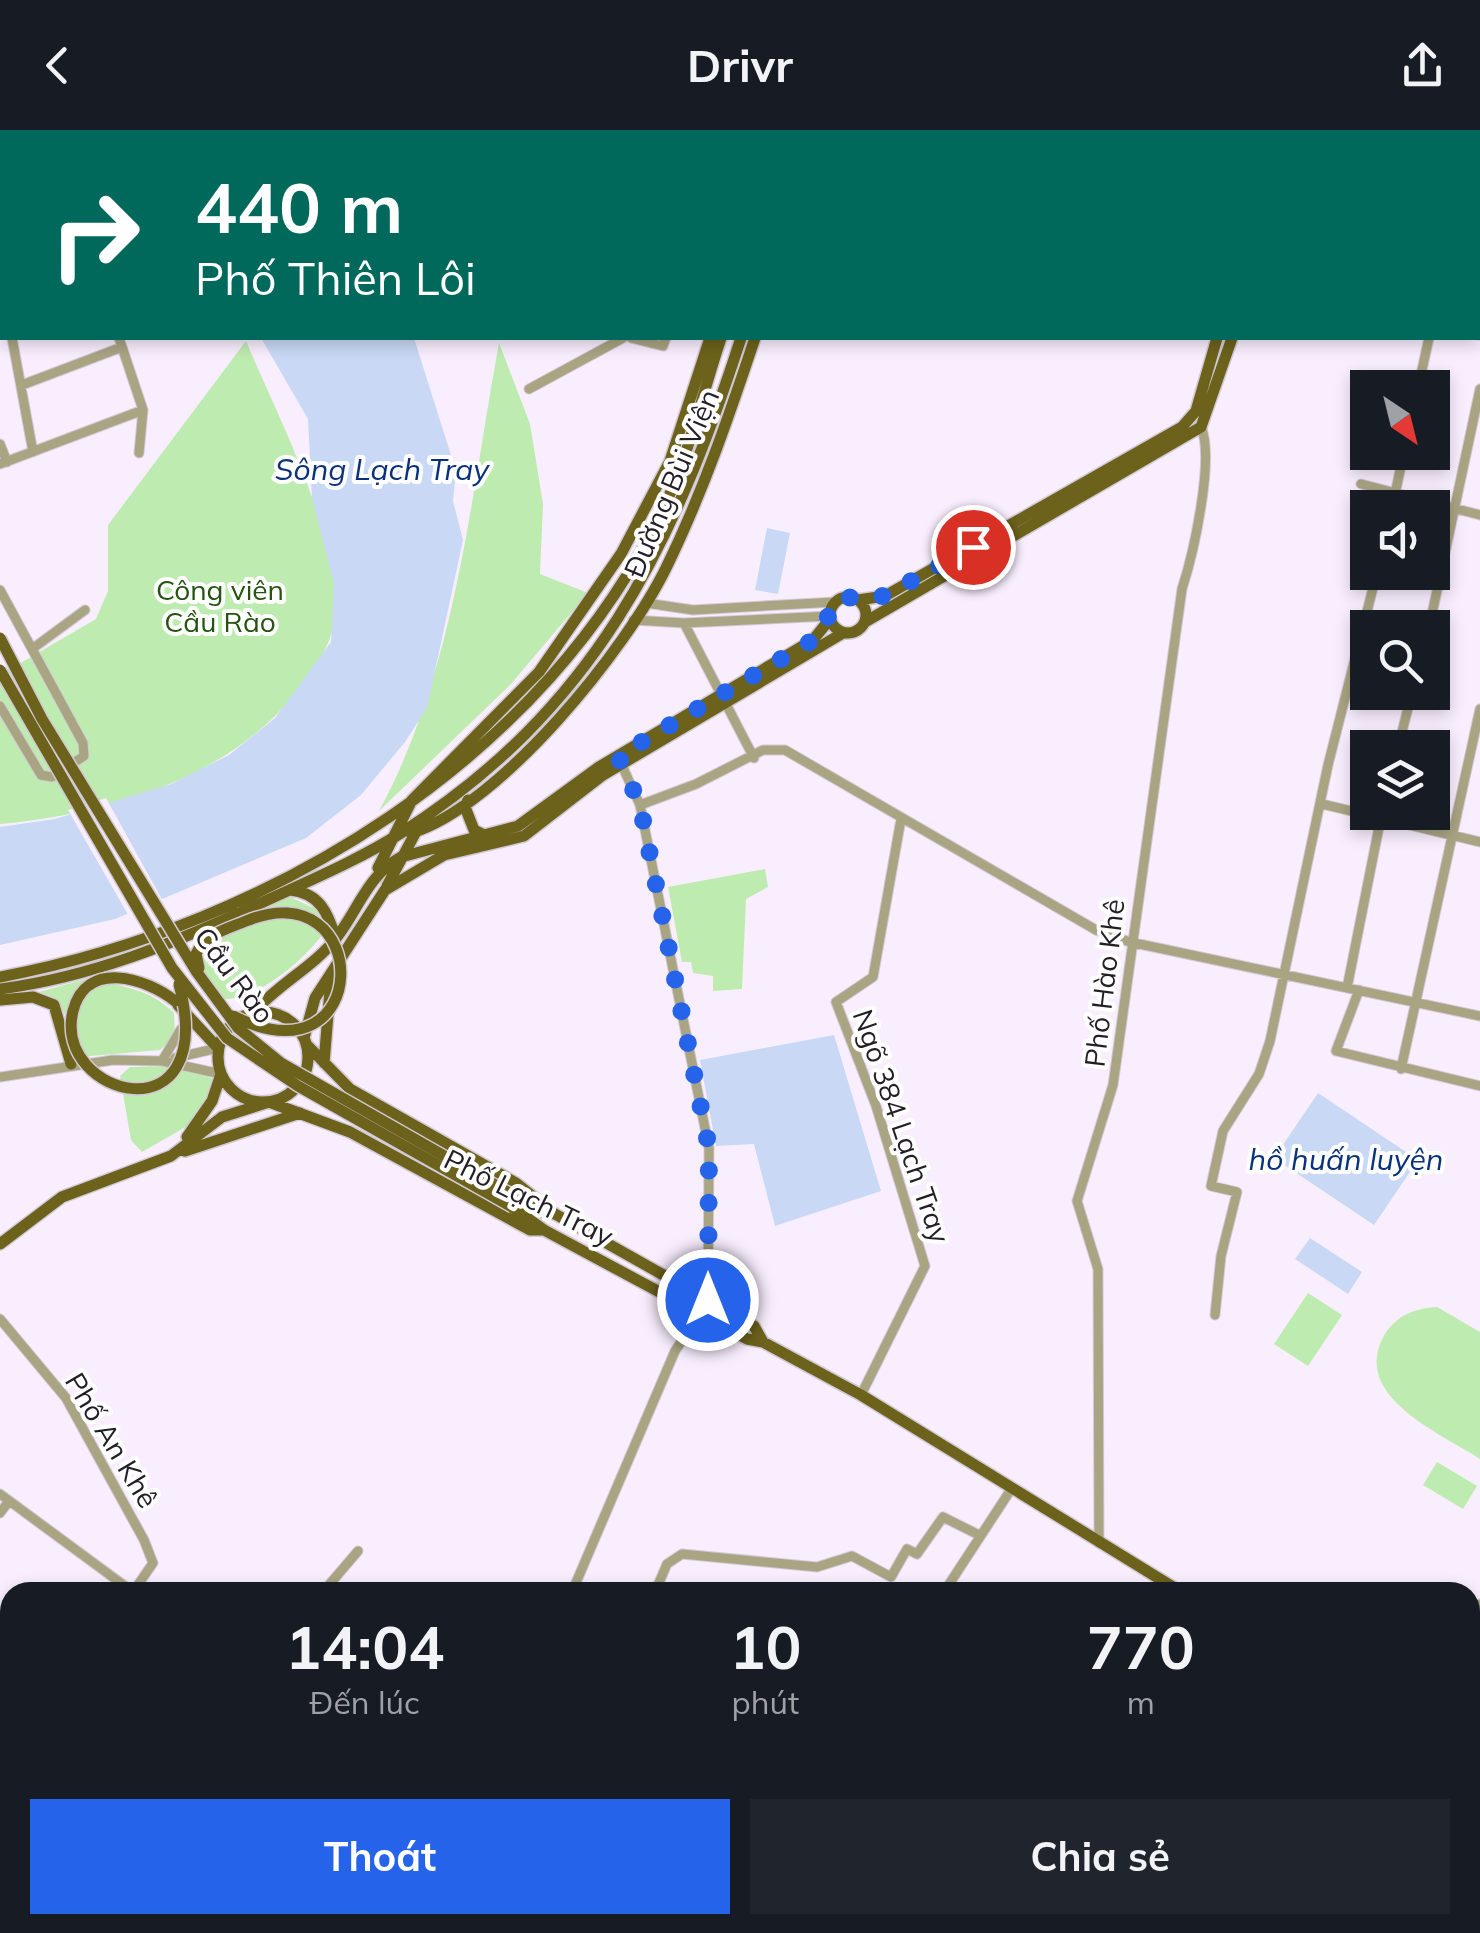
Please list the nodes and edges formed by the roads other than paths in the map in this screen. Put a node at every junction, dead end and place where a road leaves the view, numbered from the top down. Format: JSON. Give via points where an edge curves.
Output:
{"nodes":[{"id":1,"x":12,"y":340,"type":"edge"},
{"id":2,"x":619,"y":340,"type":"edge"},
{"id":3,"x":639,"y":340,"type":"edge"},
{"id":4,"x":665,"y":340,"type":"edge"},
{"id":5,"x":709,"y":340,"type":"edge"},
{"id":6,"x":720,"y":340,"type":"edge"},
{"id":7,"x":740,"y":340,"type":"edge"},
{"id":8,"x":755,"y":340,"type":"edge"},
{"id":9,"x":1217,"y":340,"type":"edge"},
{"id":10,"x":1231,"y":340,"type":"edge"},
{"id":11,"x":1429,"y":340,"type":"edge"},
{"id":12,"x":120,"y":342,"type":"edge"},
{"id":13,"x":1422,"y":370,"type":"edge"},
{"id":14,"x":22,"y":385,"type":"junction"},
{"id":15,"x":1480,"y":389,"type":"edge"},
{"id":16,"x":528,"y":390,"type":"dead end"},
{"id":17,"x":697,"y":409,"type":"junction"},
{"id":18,"x":143,"y":410,"type":"junction"},
{"id":19,"x":716,"y":414,"type":"junction"},
{"id":20,"x":1196,"y":423,"type":"junction"},
{"id":21,"x":0,"y":444,"type":"edge"},
{"id":22,"x":33,"y":452,"type":"junction"},
{"id":23,"x":138,"y":453,"type":"dead end"},
{"id":24,"x":3,"y":463,"type":"edge"},
{"id":25,"x":1361,"y":484,"type":"dead end"},
{"id":26,"x":1387,"y":490,"type":"edge"},
{"id":27,"x":1450,"y":506,"type":"edge"},
{"id":28,"x":1456,"y":508,"type":"junction"},
{"id":29,"x":1480,"y":516,"type":"edge"},
{"id":30,"x":621,"y":554,"type":"junction"},
{"id":31,"x":635,"y":557,"type":"junction"},
{"id":32,"x":0,"y":590,"type":"edge"},
{"id":33,"x":1372,"y":590,"type":"edge"},
{"id":34,"x":858,"y":600,"type":"junction"},
{"id":35,"x":835,"y":602,"type":"junction"},
{"id":36,"x":646,"y":603,"type":"junction"},
{"id":37,"x":85,"y":610,"type":"dead end"},
{"id":38,"x":1432,"y":610,"type":"edge"},
{"id":39,"x":830,"y":617,"type":"junction"},
{"id":40,"x":633,"y":620,"type":"junction"},
{"id":41,"x":865,"y":622,"type":"junction"},
{"id":42,"x":684,"y":623,"type":"junction"},
{"id":43,"x":843,"y":632,"type":"junction"},
{"id":44,"x":0,"y":638,"type":"edge"},
{"id":45,"x":815,"y":644,"type":"junction"},
{"id":46,"x":32,"y":649,"type":"junction"},
{"id":47,"x":0,"y":670,"type":"edge"},
{"id":48,"x":725,"y":698,"type":"junction"},
{"id":49,"x":0,"y":706,"type":"edge"},
{"id":50,"x":1480,"y":708,"type":"edge"},
{"id":51,"x":754,"y":758,"type":"junction"},
{"id":52,"x":620,"y":761,"type":"junction"},
{"id":53,"x":412,"y":800,"type":"junction"},
{"id":54,"x":468,"y":800,"type":"junction"},
{"id":55,"x":1322,"y":804,"type":"junction"},
{"id":56,"x":640,"y":805,"type":"junction"},
{"id":57,"x":1350,"y":809,"type":"edge"},
{"id":58,"x":423,"y":819,"type":"junction"},
{"id":59,"x":901,"y":819,"type":"junction"},
{"id":60,"x":1378,"y":830,"type":"edge"},
{"id":61,"x":1435,"y":830,"type":"edge"},
{"id":62,"x":416,"y":832,"type":"junction"},
{"id":63,"x":1450,"y":834,"type":"junction"},
{"id":64,"x":397,"y":836,"type":"junction"},
{"id":65,"x":486,"y":836,"type":"junction"},
{"id":66,"x":1480,"y":842,"type":"edge"},
{"id":67,"x":401,"y":857,"type":"junction"},
{"id":68,"x":375,"y":875,"type":"junction"},
{"id":69,"x":290,"y":890,"type":"junction"},
{"id":70,"x":385,"y":890,"type":"junction"},
{"id":71,"x":336,"y":938,"type":"junction"},
{"id":72,"x":1130,"y":942,"type":"junction"},
{"id":73,"x":331,"y":972,"type":"junction"},
{"id":74,"x":1283,"y":973,"type":"junction"},
{"id":75,"x":177,"y":975,"type":"junction"},
{"id":76,"x":0,"y":976,"type":"edge"},
{"id":77,"x":1347,"y":988,"type":"junction"},
{"id":78,"x":0,"y":989,"type":"edge"},
{"id":79,"x":1359,"y":990,"type":"junction"},
{"id":80,"x":0,"y":1000,"type":"edge"},
{"id":81,"x":178,"y":1004,"type":"junction"},
{"id":82,"x":1417,"y":1005,"type":"junction"},
{"id":83,"x":251,"y":1013,"type":"junction"},
{"id":84,"x":228,"y":1014,"type":"junction"},
{"id":85,"x":1480,"y":1016,"type":"edge"},
{"id":86,"x":306,"y":1041,"type":"junction"},
{"id":87,"x":218,"y":1048,"type":"junction"},
{"id":88,"x":162,"y":1060,"type":"junction"},
{"id":89,"x":71,"y":1064,"type":"junction"},
{"id":90,"x":324,"y":1064,"type":"junction"},
{"id":91,"x":1401,"y":1070,"type":"junction"},
{"id":92,"x":221,"y":1074,"type":"junction"},
{"id":93,"x":0,"y":1077,"type":"edge"},
{"id":94,"x":1480,"y":1086,"type":"edge"},
{"id":95,"x":350,"y":1089,"type":"junction"},
{"id":96,"x":270,"y":1102,"type":"junction"},
{"id":97,"x":301,"y":1113,"type":"junction"},
{"id":98,"x":327,"y":1123,"type":"junction"},
{"id":99,"x":171,"y":1156,"type":"junction"},
{"id":100,"x":515,"y":1203,"type":"junction"},
{"id":101,"x":556,"y":1214,"type":"junction"},
{"id":102,"x":544,"y":1230,"type":"junction"},
{"id":103,"x":0,"y":1244,"type":"edge"},
{"id":104,"x":708,"y":1300,"type":"junction"},
{"id":105,"x":700,"y":1313,"type":"junction"},
{"id":106,"x":1214,"y":1315,"type":"dead end"},
{"id":107,"x":0,"y":1319,"type":"edge"},
{"id":108,"x":763,"y":1342,"type":"junction"},
{"id":109,"x":860,"y":1395,"type":"junction"},
{"id":110,"x":1010,"y":1490,"type":"junction"},
{"id":111,"x":5,"y":1497,"type":"edge"},
{"id":112,"x":0,"y":1514,"type":"edge"},
{"id":113,"x":979,"y":1535,"type":"junction"},
{"id":114,"x":1098,"y":1543,"type":"junction"},
{"id":115,"x":358,"y":1551,"type":"dead end"},
{"id":116,"x":120,"y":1582,"type":"edge"},
{"id":117,"x":140,"y":1582,"type":"edge"},
{"id":118,"x":332,"y":1582,"type":"edge"},
{"id":119,"x":576,"y":1582,"type":"edge"},
{"id":120,"x":659,"y":1582,"type":"edge"},
{"id":121,"x":950,"y":1582,"type":"edge"},
{"id":122,"x":1164,"y":1582,"type":"edge"}],
"edges":[{"from":1,"to":14,"type":"street"},
{"from":2,"to":16,"type":"street"},
{"from":3,"to":4,"type":"street","via":[[663,346]]},
{"from":5,"to":30,"type":"main road","name":"Đường Bùi Viện","via":[[670,461]]},
{"from":6,"to":17,"type":"main road","name":"Đường Bùi Viện"},
{"from":7,"to":19,"type":"main road","name":"Đường Bùi Viện"},
{"from":8,"to":36,"type":"main road","name":"Đường Bùi Viện","via":[[712,464]]},
{"from":9,"to":20,"type":"main road"},
{"from":10,"to":20,"type":"main road"},
{"from":11,"to":13,"type":"street"},
{"from":12,"to":14,"type":"street"},
{"from":12,"to":18,"type":"street"},
{"from":14,"to":22,"type":"street"},
{"from":15,"to":28,"type":"street"},
{"from":17,"to":19,"type":"main road"},
{"from":17,"to":31,"type":"main road","name":"Đường Bùi Viện","via":[[666,503]]},
{"from":18,"to":22,"type":"street"},
{"from":18,"to":23,"type":"street"},
{"from":19,"to":58,"type":"main road","name":"Đường Bùi Viện","via":[[680,510],[593,654],[544,717]]},
{"from":20,"to":34,"type":"main road","via":[[884,596]]},
{"from":20,"to":41,"type":"main road"},
{"from":20,"to":72,"type":"street","name":"Phố Hào Khê","via":[[1205,450],[1192,558]]},
{"from":21,"to":24,"type":"street"},
{"from":22,"to":24,"type":"street"},
{"from":25,"to":26,"type":"street"},
{"from":27,"to":28,"type":"street"},
{"from":28,"to":29,"type":"street"},
{"from":28,"to":38,"type":"street"},
{"from":30,"to":31,"type":"main road"},
{"from":30,"to":53,"type":"main road","name":"Đường Bùi Viện","via":[[539,672]]},
{"from":31,"to":53,"type":"main road","name":"Đường Bùi Viện","via":[[530,704],[479,752]]},
{"from":32,"to":46,"type":"street"},
{"from":33,"to":55,"type":"street"},
{"from":34,"to":35,"type":"main road"},
{"from":34,"to":41,"type":"main road"},
{"from":35,"to":36,"type":"street","via":[[693,610]]},
{"from":35,"to":39,"type":"main road"},
{"from":36,"to":40,"type":"main road","name":"Đường Bùi Viện"},
{"from":37,"to":46,"type":"street"},
{"from":39,"to":42,"type":"street"},
{"from":39,"to":43,"type":"main road"},
{"from":39,"to":45,"type":"main road"},
{"from":40,"to":42,"type":"street"},
{"from":40,"to":54,"type":"main road","name":"Đường Bùi Viện","via":[[529,751]]},
{"from":41,"to":43,"type":"main road"},
{"from":42,"to":48,"type":"street"},
{"from":43,"to":45,"type":"main road"},
{"from":44,"to":84,"type":"main road","name":"Cầu Rào","bridge":true,"via":[[42,719]]},
{"from":45,"to":48,"type":"main road"},
{"from":46,"to":49,"type":"street","via":[[83,742],[84,756],[41,776]]},
{"from":47,"to":75,"type":"main road","name":"Cầu Rào","bridge":true},
{"from":48,"to":51,"type":"street"},
{"from":48,"to":52,"type":"main road"},
{"from":50,"to":63,"type":"street"},
{"from":51,"to":56,"type":"street"},
{"from":51,"to":59,"type":"street","via":[[763,750],[785,750]]},
{"from":52,"to":56,"type":"street"},
{"from":52,"to":65,"type":"main road","via":[[532,819]]},
{"from":52,"to":70,"type":"main road","via":[[524,836],[444,856]]},
{"from":53,"to":64,"type":"main road"},
{"from":53,"to":76,"type":"main road","name":"Đường Bùi Viện","via":[[324,858],[216,908],[113,948]]},
{"from":54,"to":62,"type":"main road","name":"Đường Bùi Viện"},
{"from":54,"to":65,"type":"main road","via":[[474,830]]},
{"from":55,"to":57,"type":"street"},
{"from":55,"to":74,"type":"street"},
{"from":56,"to":104,"type":"street","via":[[709,1148]]},
{"from":58,"to":62,"type":"main road"},
{"from":58,"to":64,"type":"main road","name":"Đường Bùi Viện"},
{"from":59,"to":72,"type":"street","via":[[1063,914]]},
{"from":59,"to":109,"type":"street","name":"Ngõ 384 Lạch Tray","via":[[872,976],[836,1002],[925,1266]]},
{"from":60,"to":77,"type":"street"},
{"from":61,"to":63,"type":"street"},
{"from":62,"to":64,"type":"main road","name":"Đường Bùi Viện"},
{"from":62,"to":67,"type":"main road"},
{"from":63,"to":66,"type":"street"},
{"from":63,"to":82,"type":"street"},
{"from":64,"to":68,"type":"main road"},
{"from":64,"to":69,"type":"main road","name":"Đường Bùi Viện"},
{"from":65,"to":67,"type":"main road"},
{"from":67,"to":68,"type":"main road"},
{"from":67,"to":70,"type":"main road"},
{"from":68,"to":71,"type":"main road"},
{"from":69,"to":71,"type":"main road","via":[[318,900]]},
{"from":69,"to":78,"type":"main road","name":"Đường Bùi Viện","via":[[123,962]]},
{"from":70,"to":73,"type":"main road"},
{"from":71,"to":83,"type":"main road"},
{"from":72,"to":74,"type":"street"},
{"from":72,"to":114,"type":"street","name":"Phố Hào Khê","via":[[1113,1085],[1077,1201],[1098,1269]]},
{"from":73,"to":86,"type":"main road","via":[[316,998]]},
{"from":73,"to":90,"type":"main road"},
{"from":74,"to":77,"type":"street"},
{"from":74,"to":106,"type":"street","via":[[1258,1074],[1223,1131],[1212,1186],[1237,1192]]},
{"from":75,"to":81,"type":"main road","bridge":true,"via":[[188,1035],[176,1070],[136,1089],[116,1086],[88,1067],[72,1027],[85,989],[128,977]]},
{"from":75,"to":100,"type":"main road","name":"Cầu Rào","bridge":true,"via":[[227,1038],[260,1063]]},
{"from":77,"to":79,"type":"street"},
{"from":79,"to":82,"type":"street"},
{"from":79,"to":91,"type":"street","via":[[1336,1051]]},
{"from":80,"to":89,"type":"main road","via":[[33,996],[54,1005]]},
{"from":81,"to":87,"type":"main road"},
{"from":81,"to":88,"type":"street","via":[[180,1038]]},
{"from":82,"to":85,"type":"street"},
{"from":82,"to":91,"type":"street"},
{"from":83,"to":84,"type":"main road","bridge":true,"via":[[230,1007],[196,954],[204,942],[269,914],[304,916],[336,944],[342,960],[342,988],[329,1012],[313,1024],[275,1031]]},
{"from":83,"to":86,"type":"main road","via":[[278,1014]]},
{"from":83,"to":87,"type":"main road","via":[[229,1027]]},
{"from":84,"to":100,"type":"main road","name":"Cầu Rào","bridge":true,"via":[[281,1063]]},
{"from":86,"to":90,"type":"main road","name":"Phố Lạch Tray"},
{"from":86,"to":96,"type":"main road","via":[[302,1080]]},
{"from":87,"to":88,"type":"street"},
{"from":87,"to":92,"type":"main road"},
{"from":88,"to":89,"type":"street"},
{"from":88,"to":92,"type":"street"},
{"from":89,"to":93,"type":"street"},
{"from":90,"to":95,"type":"main road","name":"Phố Lạch Tray"},
{"from":91,"to":94,"type":"street"},
{"from":92,"to":96,"type":"main road","via":[[240,1096]]},
{"from":92,"to":99,"type":"main road","via":[[208,1109]]},
{"from":95,"to":98,"type":"main road","via":[[329,1100]]},
{"from":95,"to":101,"type":"main road","name":"Phố Lạch Tray","via":[[516,1183]]},
{"from":96,"to":97,"type":"main road","name":"Phố Lạch Tray"},
{"from":96,"to":99,"type":"main road","via":[[222,1116]]},
{"from":97,"to":98,"type":"main road","name":"Phố Lạch Tray"},
{"from":97,"to":99,"type":"main road"},
{"from":98,"to":102,"type":"main road","name":"Phố Lạch Tray","via":[[530,1230]]},
{"from":99,"to":103,"type":"main road","via":[[62,1197]]},
{"from":100,"to":101,"type":"main road","name":"Cầu Rào"},
{"from":100,"to":102,"type":"main road","name":"Cầu Rào"},
{"from":101,"to":104,"type":"main road","name":"Phố Lạch Tray"},
{"from":102,"to":105,"type":"main road","name":"Phố Lạch Tray"},
{"from":104,"to":108,"type":"main road","name":"Phố Lạch Tray","via":[[754,1326]]},
{"from":105,"to":108,"type":"main road","name":"Phố Lạch Tray"},
{"from":105,"to":119,"type":"street","via":[[675,1351]]},
{"from":107,"to":117,"type":"street","name":"Phố An Khê","via":[[66,1398],[144,1540],[153,1563]]},
{"from":108,"to":109,"type":"main road","name":"Phố Lạch Tray"},
{"from":109,"to":110,"type":"main road","name":"Phố Lạch Tray"},
{"from":110,"to":113,"type":"street"},
{"from":110,"to":114,"type":"main road","name":"Phố Lạch Tray"},
{"from":111,"to":112,"type":"street"},
{"from":111,"to":116,"type":"street"},
{"from":113,"to":120,"type":"street","via":[[943,1518],[917,1554],[907,1549],[891,1577],[852,1556],[817,1567],[682,1554],[667,1564]]},
{"from":113,"to":121,"type":"street"},
{"from":114,"to":122,"type":"main road","name":"Phố Lạch Tray"},
{"from":115,"to":118,"type":"street"}]}
